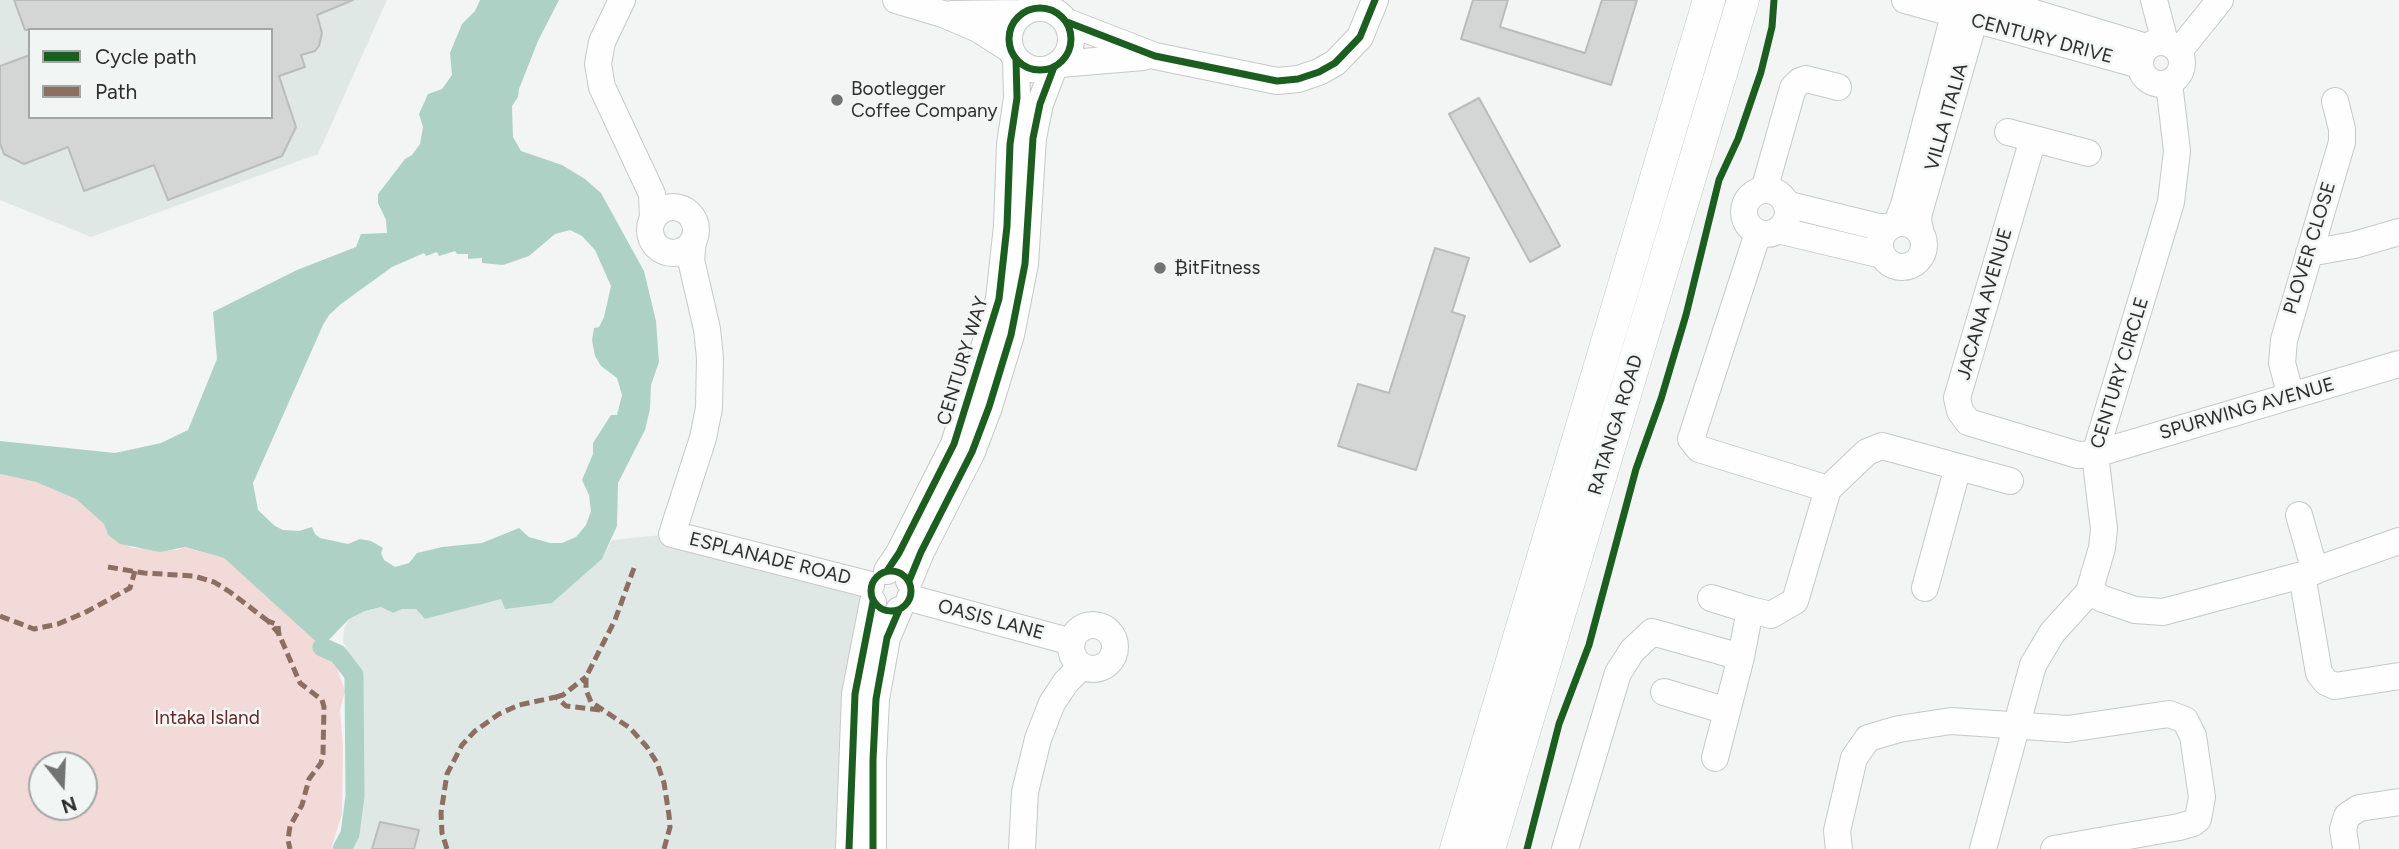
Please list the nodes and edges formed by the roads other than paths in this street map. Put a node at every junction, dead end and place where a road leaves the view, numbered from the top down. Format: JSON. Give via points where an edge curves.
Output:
{"nodes":[{"id":1,"x":622,"y":0,"type":"edge"},
{"id":2,"x":896,"y":0,"type":"edge"},
{"id":3,"x":1375,"y":0,"type":"edge"},
{"id":4,"x":1709,"y":0,"type":"edge"},
{"id":5,"x":1744,"y":0,"type":"edge"},
{"id":6,"x":1905,"y":0,"type":"edge"},
{"id":7,"x":1992,"y":0,"type":"edge"},
{"id":8,"x":2154,"y":0,"type":"edge"},
{"id":9,"x":2220,"y":0,"type":"edge"},
{"id":10,"x":1967,"y":9,"type":"edge"},
{"id":11,"x":2065,"y":11,"type":"edge"},
{"id":12,"x":1023,"y":13,"type":"junction"},
{"id":13,"x":943,"y":14,"type":"junction"},
{"id":14,"x":1067,"y":22,"type":"junction"},
{"id":15,"x":2157,"y":51,"type":"junction"},
{"id":16,"x":1013,"y":55,"type":"junction"},
{"id":17,"x":1156,"y":56,"type":"junction"},
{"id":18,"x":1057,"y":65,"type":"junction"},
{"id":19,"x":1838,"y":87,"type":"dead end"},
{"id":20,"x":2335,"y":101,"type":"dead end"},
{"id":21,"x":2008,"y":132,"type":"dead end"},
{"id":22,"x":2033,"y":139,"type":"junction"},
{"id":23,"x":2088,"y":153,"type":"dead end"},
{"id":24,"x":1775,"y":197,"type":"junction"},
{"id":25,"x":661,"y":206,"type":"junction"},
{"id":26,"x":1893,"y":225,"type":"junction"},
{"id":27,"x":1768,"y":232,"type":"junction"},
{"id":28,"x":2399,"y":232,"type":"edge"},
{"id":29,"x":1921,"y":234,"type":"junction"},
{"id":30,"x":693,"y":241,"type":"junction"},
{"id":31,"x":670,"y":253,"type":"junction"},
{"id":32,"x":2309,"y":253,"type":"junction"},
{"id":33,"x":1882,"y":256,"type":"junction"},
{"id":34,"x":696,"y":286,"type":"junction"},
{"id":35,"x":2399,"y":364,"type":"edge"},
{"id":36,"x":2291,"y":396,"type":"junction"},
{"id":37,"x":2095,"y":454,"type":"junction"},
{"id":38,"x":1958,"y":467,"type":"junction"},
{"id":39,"x":2010,"y":481,"type":"dead end"},
{"id":40,"x":1828,"y":489,"type":"junction"},
{"id":41,"x":2299,"y":515,"type":"dead end"},
{"id":42,"x":2399,"y":541,"type":"edge"},
{"id":43,"x":2309,"y":573,"type":"junction"},
{"id":44,"x":1925,"y":588,"type":"dead end"},
{"id":45,"x":892,"y":591,"type":"junction"},
{"id":46,"x":2089,"y":592,"type":"junction"},
{"id":47,"x":1711,"y":598,"type":"dead end"},
{"id":48,"x":1750,"y":610,"type":"junction"},
{"id":49,"x":1741,"y":657,"type":"junction"},
{"id":50,"x":2399,"y":676,"type":"edge"},
{"id":51,"x":1664,"y":692,"type":"dead end"},
{"id":52,"x":1727,"y":711,"type":"junction"},
{"id":53,"x":2017,"y":726,"type":"junction"},
{"id":54,"x":1715,"y":758,"type":"dead end"},
{"id":55,"x":2399,"y":802,"type":"edge"},
{"id":56,"x":849,"y":849,"type":"edge"},
{"id":57,"x":873,"y":849,"type":"edge"},
{"id":58,"x":1022,"y":849,"type":"edge"},
{"id":59,"x":1455,"y":849,"type":"edge"},
{"id":60,"x":1489,"y":849,"type":"edge"},
{"id":61,"x":1565,"y":849,"type":"edge"},
{"id":62,"x":1839,"y":849,"type":"edge"},
{"id":63,"x":1983,"y":849,"type":"edge"},
{"id":64,"x":2054,"y":849,"type":"edge"},
{"id":65,"x":2346,"y":849,"type":"edge"}],
"edges":[{"from":1,"to":25,"type":"street","via":[[602,42],[598,64],[602,87]]},
{"from":2,"to":13,"type":"street"},
{"from":3,"to":17,"type":"street","via":[[1349,51],[1320,72],[1298,79],[1257,79]]},
{"from":4,"to":59,"type":"main road","name":"RATANGA ROAD"},
{"from":5,"to":60,"type":"main road","name":"RATANGA ROAD"},
{"from":6,"to":10,"type":"street","name":"CENTURY DRIVE"},
{"from":7,"to":11,"type":"street","name":"CENTURY DRIVE"},
{"from":8,"to":15,"type":"street"},
{"from":9,"to":15,"type":"street"},
{"from":10,"to":15,"type":"street","name":"CENTURY DRIVE"},
{"from":10,"to":26,"type":"street","name":"VILLA ITALIA","via":[[1904,205]]},
{"from":10,"to":29,"type":"street","name":"VILLA ITALIA","via":[[1919,213]]},
{"from":11,"to":15,"type":"street","name":"CENTURY DRIVE"},
{"from":12,"to":13,"type":"street"},
{"from":12,"to":14,"type":"street","via":[[1049,9]]},
{"from":12,"to":16,"type":"street","via":[[1011,28]]},
{"from":13,"to":16,"type":"street","via":[[978,30]]},
{"from":14,"to":17,"type":"street"},
{"from":14,"to":18,"type":"street","via":[[1072,42]]},
{"from":15,"to":37,"type":"street","name":"CENTURY CIRCLE","via":[[2182,59],[2182,69],[2169,83],[2178,151],[2171,202]]},
{"from":16,"to":18,"type":"street","via":[[1032,69],[1042,71]]},
{"from":16,"to":45,"type":"street","name":"CENTURY WAY","via":[[1017,99],[999,299],[954,444],[899,553]]},
{"from":17,"to":18,"type":"street"},
{"from":18,"to":45,"type":"street","name":"CENTURY WAY","via":[[1033,138],[1025,264],[1011,335],[989,407],[972,452],[921,552]]},
{"from":19,"to":24,"type":"street","via":[[1806,79],[1793,88]]},
{"from":20,"to":32,"type":"street","name":"PLOVER CLOSE","via":[[2342,142]]},
{"from":21,"to":22,"type":"street"},
{"from":22,"to":23,"type":"street"},
{"from":22,"to":37,"type":"street","name":"JACANA AVENUE","via":[[1958,405],[1968,422],[2078,454]]},
{"from":24,"to":26,"type":"street","via":[[1879,227]]},
{"from":24,"to":27,"type":"street","via":[[1788,213],[1785,223]]},
{"from":24,"to":27,"type":"street","via":[[1753,194],[1745,203],[1748,226]]},
{"from":25,"to":30,"type":"street","via":[[683,209],[693,219]]},
{"from":25,"to":31,"type":"street","via":[[649,233],[660,250]]},
{"from":26,"to":29,"type":"street","via":[[1911,225]]},
{"from":26,"to":33,"type":"street","via":[[1880,240]]},
{"from":27,"to":33,"type":"street"},
{"from":27,"to":40,"type":"street","via":[[1692,439],[1699,449]]},
{"from":28,"to":32,"type":"street"},
{"from":29,"to":33,"type":"street","via":[[1923,251],[1913,264],[1896,266]]},
{"from":30,"to":31,"type":"street","via":[[683,251]]},
{"from":30,"to":34,"type":"street","name":"ESPLANADE ROAD"},
{"from":31,"to":34,"type":"street","name":"ESPLANADE ROAD"},
{"from":32,"to":36,"type":"street","name":"PLOVER CLOSE","via":[[2284,340],[2283,363]]},
{"from":34,"to":45,"type":"street","name":"ESPLANADE ROAD","via":[[710,358],[709,408],[672,534]]},
{"from":35,"to":36,"type":"street","name":"SPURWING AVENUE"},
{"from":36,"to":37,"type":"street","name":"SPURWING AVENUE"},
{"from":37,"to":46,"type":"street","name":"CENTURY CIRCLE","via":[[2104,529]]},
{"from":38,"to":39,"type":"street"},
{"from":38,"to":40,"type":"street","via":[[1882,446],[1867,452]]},
{"from":38,"to":44,"type":"street"},
{"from":40,"to":48,"type":"street","via":[[1795,601],[1771,615]]},
{"from":41,"to":43,"type":"street"},
{"from":42,"to":43,"type":"street"},
{"from":43,"to":46,"type":"street","via":[[2163,612],[2135,610]]},
{"from":43,"to":50,"type":"street","via":[[2319,673],[2326,682],[2335,686]]},
{"from":45,"to":56,"type":"street","name":"CENTURY WAY","via":[[855,694]]},
{"from":45,"to":57,"type":"street","name":"CENTURY WAY","via":[[876,699]]},
{"from":45,"to":58,"type":"street","name":"OASIS LANE","via":[[1077,654],[1038,739],[1025,792]]},
{"from":46,"to":53,"type":"street","via":[[2042,647]]},
{"from":47,"to":48,"type":"street"},
{"from":48,"to":49,"type":"street"},
{"from":49,"to":52,"type":"street"},
{"from":49,"to":61,"type":"street","via":[[1652,632],[1632,651],[1618,673]]},
{"from":51,"to":52,"type":"street"},
{"from":52,"to":54,"type":"street"},
{"from":53,"to":62,"type":"street","via":[[1951,721],[1868,738],[1854,758],[1838,831]]},
{"from":53,"to":63,"type":"street"},
{"from":53,"to":64,"type":"street","via":[[2068,729],[2169,714],[2185,720],[2193,736],[2202,797],[2201,813],[2193,823]]},
{"from":55,"to":65,"type":"street","via":[[2358,808],[2347,816],[2343,829]]}]}
